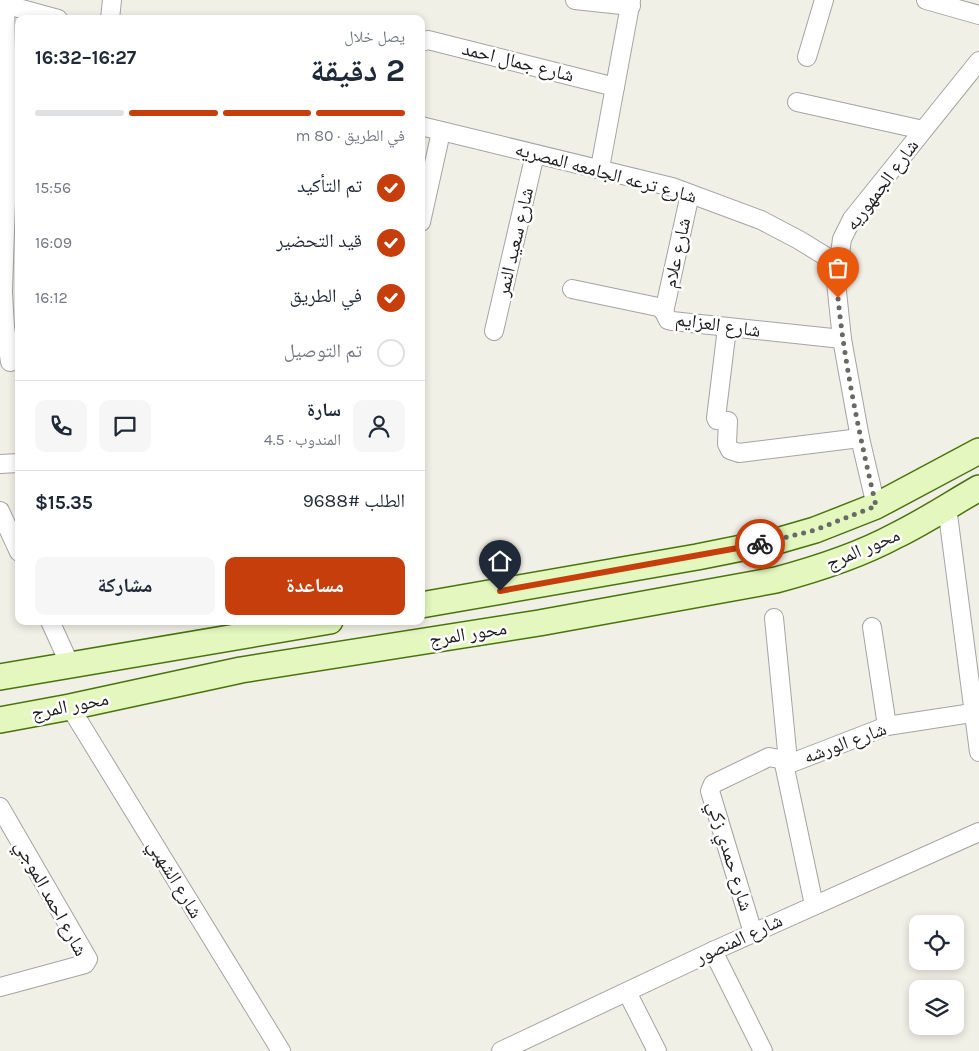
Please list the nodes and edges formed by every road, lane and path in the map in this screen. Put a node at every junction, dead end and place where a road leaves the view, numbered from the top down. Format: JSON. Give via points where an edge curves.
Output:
{"nodes":[{"id":1,"x":112,"y":0,"type":"edge"},
{"id":2,"x":575,"y":0,"type":"edge"},
{"id":3,"x":824,"y":0,"type":"edge"},
{"id":4,"x":926,"y":0,"type":"edge"},
{"id":5,"x":631,"y":3,"type":"edge"},
{"id":6,"x":3,"y":4,"type":"edge"},
{"id":7,"x":43,"y":15,"type":"edge"},
{"id":8,"x":110,"y":15,"type":"edge"},
{"id":9,"x":979,"y":15,"type":"edge"},
{"id":10,"x":425,"y":41,"type":"edge"},
{"id":11,"x":807,"y":57,"type":"dead end"},
{"id":12,"x":979,"y":60,"type":"edge"},
{"id":13,"x":615,"y":87,"type":"junction"},
{"id":14,"x":797,"y":102,"type":"dead end"},
{"id":15,"x":425,"y":127,"type":"edge"},
{"id":16,"x":924,"y":130,"type":"junction"},
{"id":17,"x":441,"y":132,"type":"junction"},
{"id":18,"x":535,"y":154,"type":"junction"},
{"id":19,"x":600,"y":168,"type":"junction"},
{"id":20,"x":690,"y":194,"type":"junction"},
{"id":21,"x":425,"y":204,"type":"edge"},
{"id":22,"x":838,"y":264,"type":"junction"},
{"id":23,"x":572,"y":289,"type":"dead end"},
{"id":24,"x":664,"y":312,"type":"junction"},
{"id":25,"x":727,"y":328,"type":"junction"},
{"id":26,"x":494,"y":331,"type":"dead end"},
{"id":27,"x":842,"y":340,"type":"junction"},
{"id":28,"x":10,"y":362,"type":"edge"},
{"id":29,"x":860,"y":438,"type":"junction"},
{"id":30,"x":979,"y":451,"type":"edge"},
{"id":31,"x":15,"y":463,"type":"edge"},
{"id":32,"x":0,"y":464,"type":"edge"},
{"id":33,"x":979,"y":488,"type":"edge"},
{"id":34,"x":876,"y":506,"type":"junction"},
{"id":35,"x":947,"y":507,"type":"junction"},
{"id":36,"x":0,"y":510,"type":"edge"},
{"id":37,"x":15,"y":543,"type":"edge"},
{"id":38,"x":425,"y":604,"type":"edge"},
{"id":39,"x":774,"y":618,"type":"dead end"},
{"id":40,"x":52,"y":625,"type":"edge"},
{"id":41,"x":306,"y":625,"type":"edge"},
{"id":42,"x":872,"y":627,"type":"dead end"},
{"id":43,"x":70,"y":665,"type":"junction"},
{"id":44,"x":0,"y":677,"type":"edge"},
{"id":45,"x":70,"y":707,"type":"junction"},
{"id":46,"x":976,"y":713,"type":"edge"},
{"id":47,"x":0,"y":720,"type":"edge"},
{"id":48,"x":887,"y":726,"type":"junction"},
{"id":49,"x":979,"y":752,"type":"edge"},
{"id":50,"x":786,"y":760,"type":"junction"},
{"id":51,"x":716,"y":782,"type":"joint"},
{"id":52,"x":0,"y":807,"type":"edge"},
{"id":53,"x":979,"y":832,"type":"edge"},
{"id":54,"x":814,"y":906,"type":"junction"},
{"id":55,"x":753,"y":933,"type":"junction"},
{"id":56,"x":713,"y":951,"type":"junction"},
{"id":57,"x":0,"y":987,"type":"edge"},
{"id":58,"x":627,"y":992,"type":"junction"},
{"id":59,"x":530,"y":1045,"type":"edge"},
{"id":60,"x":281,"y":1051,"type":"edge"},
{"id":61,"x":501,"y":1051,"type":"edge"},
{"id":62,"x":657,"y":1051,"type":"edge"},
{"id":63,"x":763,"y":1051,"type":"edge"}],
"edges":[{"from":1,"to":8,"type":"street"},
{"from":2,"to":5,"type":"street"},
{"from":3,"to":11,"type":"street"},
{"from":4,"to":9,"type":"street"},
{"from":5,"to":13,"type":"street"},
{"from":6,"to":7,"type":"street"},
{"from":6,"to":28,"type":"street","via":[[8,140],[3,292]]},
{"from":10,"to":13,"type":"street","name":"شارع جمال احمد"},
{"from":12,"to":16,"type":"street","name":"شارع الجمهوريه"},
{"from":13,"to":19,"type":"street"},
{"from":14,"to":16,"type":"street"},
{"from":15,"to":17,"type":"street","name":"شارع ترعه الجامعه المصريه"},
{"from":16,"to":22,"type":"street","name":"شارع الجمهوريه","via":[[852,219],[842,238]]},
{"from":17,"to":18,"type":"street","name":"شارع ترعه الجامعه المصريه"},
{"from":17,"to":21,"type":"street"},
{"from":18,"to":19,"type":"street","name":"شارع ترعه الجامعه المصريه"},
{"from":18,"to":26,"type":"street","name":"شارع سعيد النمر"},
{"from":19,"to":20,"type":"street","name":"شارع ترعه الجامعه المصريه"},
{"from":20,"to":22,"type":"street","name":"شارع ترعه الجامعه المصريه","via":[[761,220]]},
{"from":20,"to":24,"type":"street","name":"شارع علام"},
{"from":22,"to":27,"type":"street","name":"شارع الجمهوريه","via":[[836,282]]},
{"from":23,"to":24,"type":"street","name":"شارع العزايم","via":[[658,307]]},
{"from":24,"to":25,"type":"street","name":"شارع العزايم","via":[[668,320]]},
{"from":25,"to":27,"type":"street","name":"شارع العزايم"},
{"from":25,"to":29,"type":"street","via":[[716,418],[728,421],[727,444],[730,450],[739,453]]},
{"from":27,"to":29,"type":"street","name":"شارع الجمهوريه"},
{"from":29,"to":34,"type":"street","name":"شارع الجمهوريه"},
{"from":30,"to":34,"type":"main road","name":"محور المرج"},
{"from":31,"to":32,"type":"street"},
{"from":33,"to":35,"type":"main road","name":"محور المرج"},
{"from":34,"to":38,"type":"main road","name":"محور المرج","via":[[777,541]]},
{"from":35,"to":45,"type":"main road","name":"محور المرج","via":[[866,550],[776,580],[540,623],[241,670]]},
{"from":35,"to":46,"type":"street"},
{"from":36,"to":37,"type":"street"},
{"from":39,"to":50,"type":"street"},
{"from":40,"to":43,"type":"street"},
{"from":41,"to":43,"type":"main road","name":"محور المرج"},
{"from":42,"to":48,"type":"street"},
{"from":43,"to":44,"type":"main road","name":"محور المرج"},
{"from":45,"to":47,"type":"main road","name":"محور المرج"},
{"from":45,"to":60,"type":"street","name":"شارع الشهبي"},
{"from":46,"to":48,"type":"street","name":"شارع الورشه"},
{"from":46,"to":49,"type":"street"},
{"from":48,"to":50,"type":"street","name":"شارع الورشه","via":[[800,760]]},
{"from":50,"to":51,"type":"street","name":"شارع الورشه","via":[[773,756],[765,758]]},
{"from":50,"to":54,"type":"street"},
{"from":51,"to":55,"type":"street","name":"شارع حمدي زكي","via":[[710,791]]},
{"from":52,"to":57,"type":"street","name":"شارع احمد الموجي","via":[[88,959],[85,964]]},
{"from":53,"to":54,"type":"street","name":"شارع المنصور"},
{"from":54,"to":55,"type":"street","name":"شارع المنصور"},
{"from":55,"to":56,"type":"street","name":"شارع المنصور"},
{"from":56,"to":58,"type":"street","name":"شارع المنصور"},
{"from":56,"to":63,"type":"street"},
{"from":58,"to":59,"type":"street","name":"شارع المنصور"},
{"from":58,"to":62,"type":"street"},
{"from":59,"to":61,"type":"street","name":"شارع المنصور"}]}
